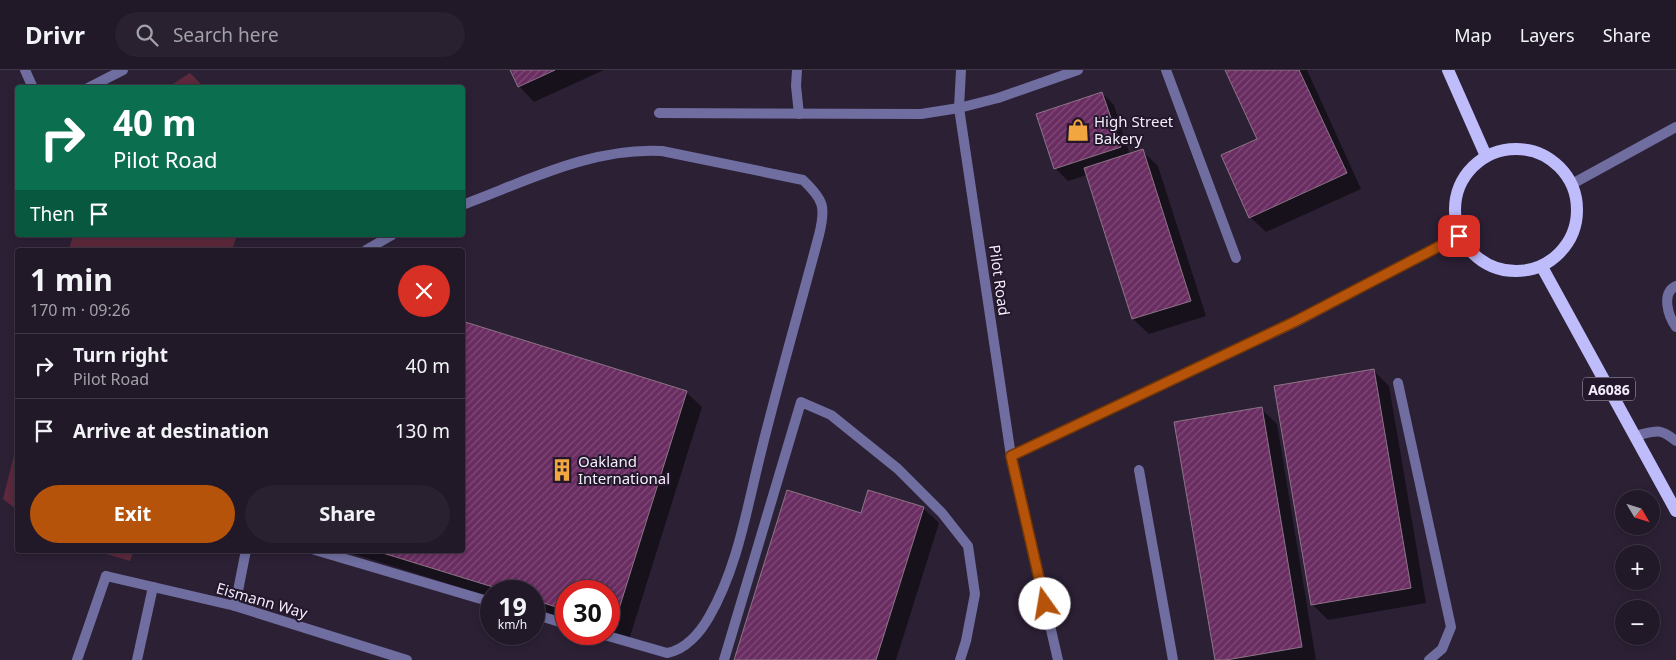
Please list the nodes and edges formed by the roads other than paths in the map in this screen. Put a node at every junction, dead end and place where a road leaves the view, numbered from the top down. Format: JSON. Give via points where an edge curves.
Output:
{"nodes":[{"id":1,"x":25,"y":70,"type":"edge"},
{"id":2,"x":123,"y":70,"type":"edge"},
{"id":3,"x":797,"y":70,"type":"edge"},
{"id":4,"x":961,"y":70,"type":"edge"},
{"id":5,"x":1078,"y":70,"type":"edge"},
{"id":6,"x":1166,"y":70,"type":"edge"},
{"id":7,"x":1448,"y":70,"type":"edge"},
{"id":8,"x":32,"y":85,"type":"edge"},
{"id":9,"x":94,"y":85,"type":"edge"},
{"id":10,"x":959,"y":108,"type":"junction"},
{"id":11,"x":659,"y":113,"type":"dead end"},
{"id":12,"x":799,"y":114,"type":"junction"},
{"id":13,"x":1676,"y":127,"type":"edge"},
{"id":14,"x":1486,"y":156,"type":"junction"},
{"id":15,"x":1572,"y":184,"type":"junction"},
{"id":16,"x":465,"y":205,"type":"edge"},
{"id":17,"x":1459,"y":236,"type":"junction"},
{"id":18,"x":389,"y":237,"type":"edge"},
{"id":19,"x":369,"y":248,"type":"edge"},
{"id":20,"x":1236,"y":258,"type":"dead end"},
{"id":21,"x":1542,"y":267,"type":"junction"},
{"id":22,"x":1676,"y":286,"type":"edge"},
{"id":23,"x":1676,"y":328,"type":"edge"},
{"id":24,"x":1398,"y":383,"type":"dead end"},
{"id":25,"x":1635,"y":436,"type":"junction"},
{"id":26,"x":1676,"y":441,"type":"edge"},
{"id":27,"x":1011,"y":456,"type":"junction"},
{"id":28,"x":1139,"y":470,"type":"dead end"},
{"id":29,"x":1676,"y":511,"type":"edge"},
{"id":30,"x":245,"y":553,"type":"edge"},
{"id":31,"x":325,"y":553,"type":"edge"},
{"id":32,"x":153,"y":587,"type":"junction"},
{"id":33,"x":480,"y":599,"type":"edge"},
{"id":34,"x":235,"y":606,"type":"junction"},
{"id":35,"x":620,"y":639,"type":"edge"},
{"id":36,"x":77,"y":660,"type":"edge"},
{"id":37,"x":137,"y":660,"type":"edge"},
{"id":38,"x":407,"y":660,"type":"edge"},
{"id":39,"x":724,"y":660,"type":"edge"},
{"id":40,"x":960,"y":660,"type":"edge"},
{"id":41,"x":1058,"y":660,"type":"edge"},
{"id":42,"x":1173,"y":660,"type":"edge"},
{"id":43,"x":1429,"y":660,"type":"edge"}],
"edges":[{"from":1,"to":8,"type":"street"},
{"from":2,"to":9,"type":"street"},
{"from":3,"to":12,"type":"street"},
{"from":4,"to":10,"type":"street","name":"Pilot Road"},
{"from":5,"to":10,"type":"street"},
{"from":6,"to":20,"type":"street"},
{"from":7,"to":14,"type":"main road"},
{"from":10,"to":12,"type":"street","via":[[921,114]]},
{"from":10,"to":27,"type":"street","name":"Pilot Road"},
{"from":11,"to":12,"type":"street"},
{"from":13,"to":15,"type":"street"},
{"from":14,"to":15,"type":"main road","via":[[1507,149],[1528,150],[1548,157]]},
{"from":14,"to":17,"type":"main road","via":[[1466,174],[1456,193],[1454,214]]},
{"from":15,"to":21,"type":"main road","via":[[1577,205],[1576,226],[1567,246]]},
{"from":16,"to":35,"type":"street","via":[[561,167],[617,153],[645,150],[803,180],[817,193],[822,205],[824,215],[734,562],[709,618],[676,652],[667,653]]},
{"from":17,"to":21,"type":"main road","via":[[1480,262],[1500,271],[1521,272]]},
{"from":17,"to":27,"type":"street","via":[[1294,322]]},
{"from":18,"to":19,"type":"street"},
{"from":21,"to":25,"type":"main road","number":"A6086"},
{"from":22,"to":23,"type":"street","via":[[1667,297]]},
{"from":24,"to":43,"type":"street","via":[[1451,627],[1442,649]]},
{"from":25,"to":26,"type":"street","via":[[1658,430]]},
{"from":25,"to":29,"type":"main road","number":"A6086"},
{"from":27,"to":41,"type":"street","name":"Pilot Road"},
{"from":28,"to":42,"type":"street"},
{"from":30,"to":34,"type":"street"},
{"from":31,"to":33,"type":"street"},
{"from":32,"to":34,"type":"street","name":"Eismann Way"},
{"from":32,"to":36,"type":"street","name":"Eismann Way","via":[[106,576]]},
{"from":32,"to":37,"type":"street"},
{"from":34,"to":38,"type":"street","name":"Eismann Way"},
{"from":39,"to":40,"type":"street","via":[[801,402],[831,415],[898,469],[942,513],[968,546],[975,594]]}]}
